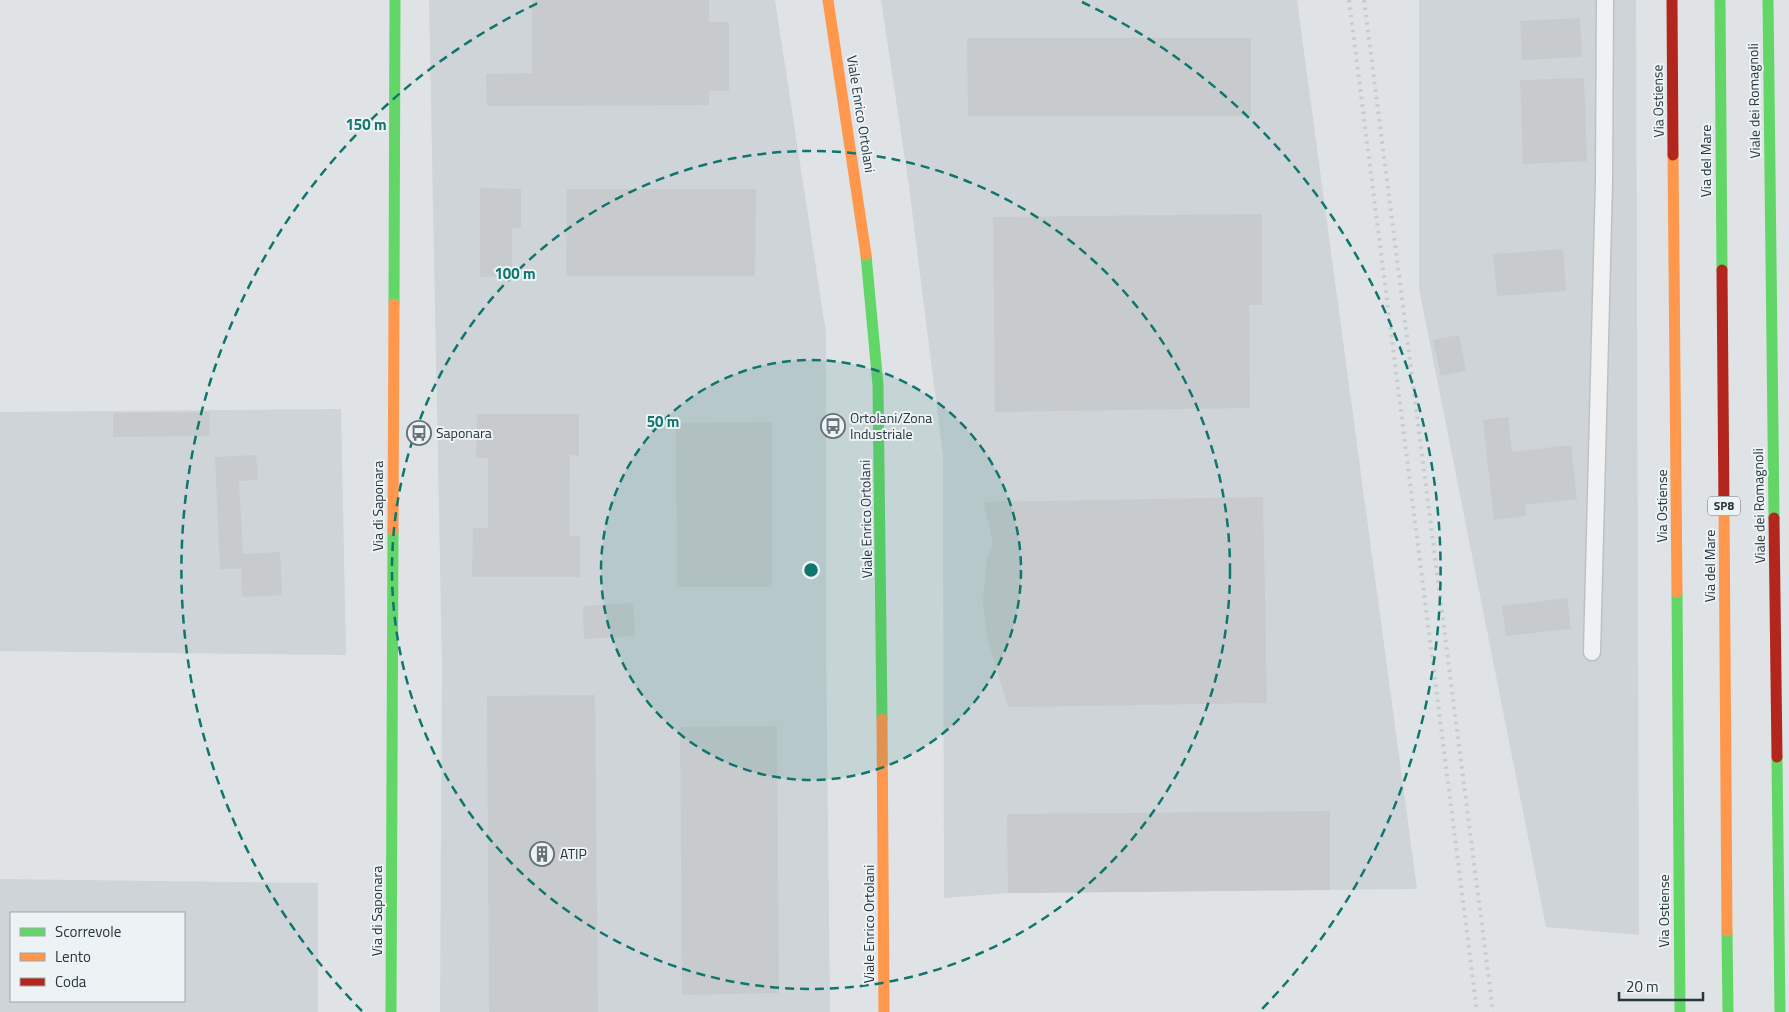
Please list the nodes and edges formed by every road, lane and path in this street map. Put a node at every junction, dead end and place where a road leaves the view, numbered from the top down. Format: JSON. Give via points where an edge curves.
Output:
{"nodes":[{"id":1,"x":395,"y":0,"type":"edge"},
{"id":2,"x":828,"y":0,"type":"edge"},
{"id":3,"x":1605,"y":0,"type":"edge"},
{"id":4,"x":1672,"y":0,"type":"edge"},
{"id":5,"x":1720,"y":0,"type":"edge"},
{"id":6,"x":1768,"y":0,"type":"edge"},
{"id":7,"x":1592,"y":652,"type":"dead end"},
{"id":8,"x":391,"y":1012,"type":"edge"},
{"id":9,"x":884,"y":1012,"type":"edge"},
{"id":10,"x":1680,"y":1012,"type":"edge"},
{"id":11,"x":1728,"y":1012,"type":"edge"},
{"id":12,"x":1780,"y":1012,"type":"edge"}],
"edges":[{"from":1,"to":8,"type":"main road","name":"Via di Saponara"},
{"from":2,"to":9,"type":"main road","name":"Viale Enrico Ortolani","via":[[865,240],[878,385]]},
{"from":3,"to":7,"type":"lane","via":[[1604,182]]},
{"from":4,"to":10,"type":"main road","name":"Via Ostiense"},
{"from":5,"to":11,"type":"main road","name":"Via del Mare","number":"SP8"},
{"from":6,"to":12,"type":"main road","name":"Viale dei Romagnoli"}]}
